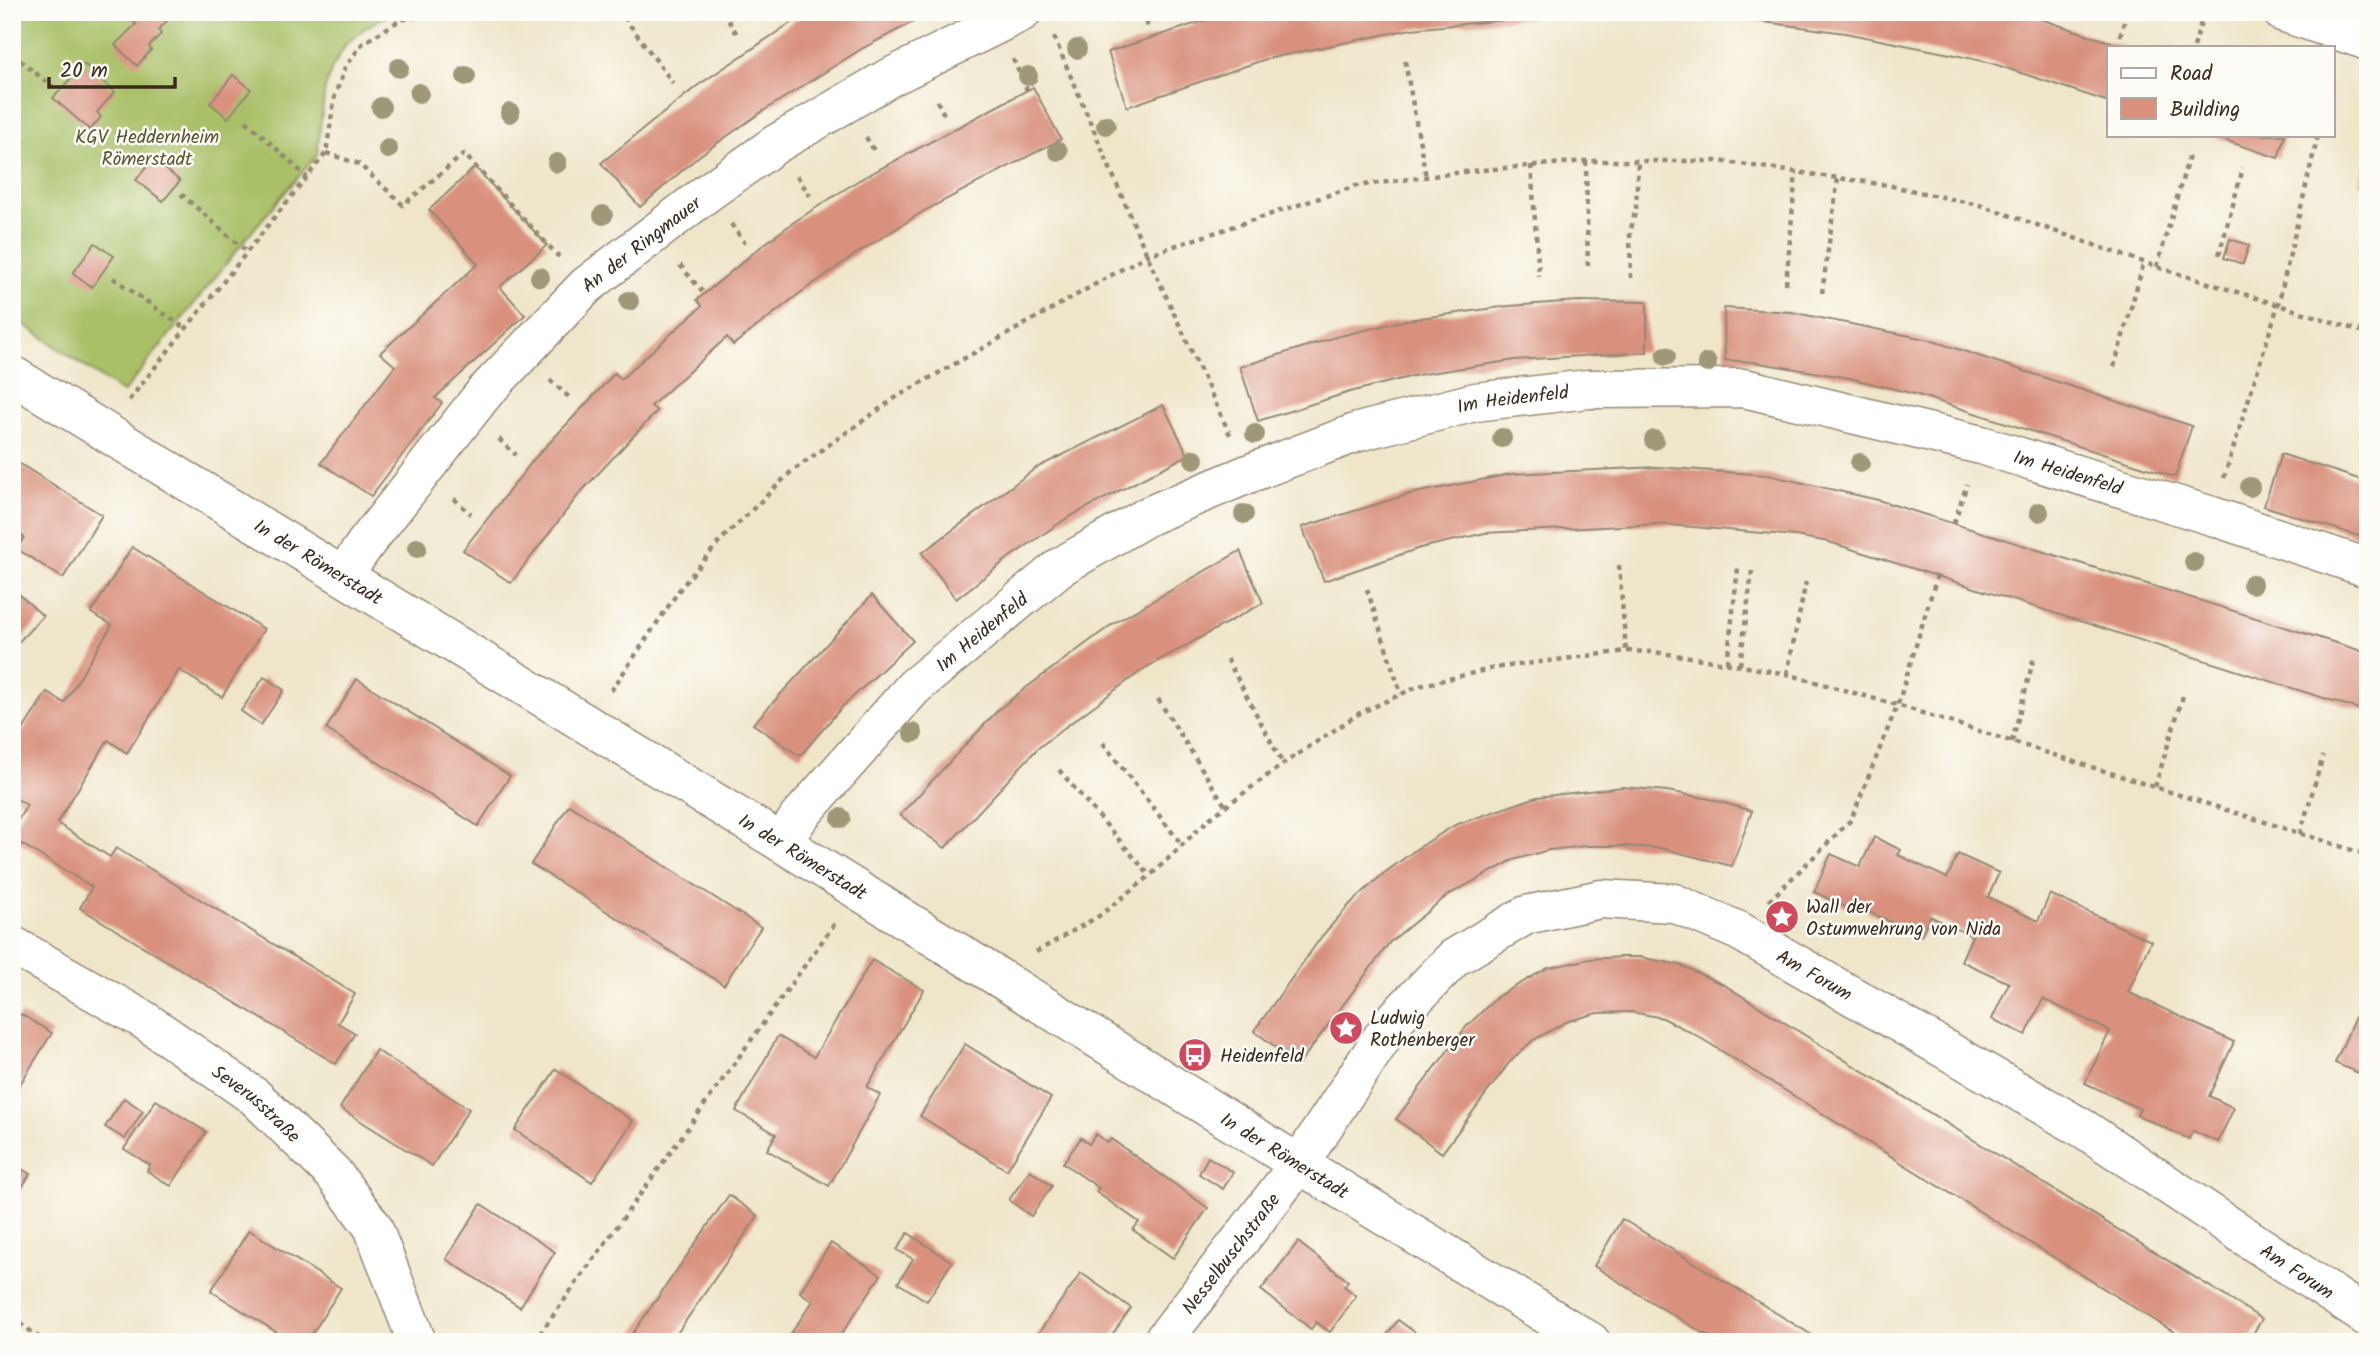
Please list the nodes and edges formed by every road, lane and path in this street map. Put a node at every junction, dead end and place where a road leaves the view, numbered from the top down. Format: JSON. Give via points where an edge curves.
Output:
{"nodes":[{"id":1,"x":487,"y":12,"type":"edge"},
{"id":2,"x":723,"y":12,"type":"edge"},
{"id":3,"x":1143,"y":12,"type":"edge"},
{"id":4,"x":2127,"y":12,"type":"edge"},
{"id":5,"x":2204,"y":12,"type":"edge"},
{"id":6,"x":2282,"y":12,"type":"edge"},
{"id":7,"x":624,"y":17,"type":"dead end"},
{"id":8,"x":1036,"y":19,"type":"edge"},
{"id":9,"x":1148,"y":28,"type":"dead end"},
{"id":10,"x":737,"y":34,"type":"dead end"},
{"id":11,"x":2120,"y":36,"type":"dead end"},
{"id":12,"x":2368,"y":41,"type":"edge"},
{"id":13,"x":2194,"y":46,"type":"edge"},
{"id":14,"x":12,"y":54,"type":"edge"},
{"id":15,"x":1405,"y":61,"type":"dead end"},
{"id":16,"x":673,"y":83,"type":"dead end"},
{"id":17,"x":53,"y":87,"type":"dead end"},
{"id":18,"x":246,"y":121,"type":"dead end"},
{"id":19,"x":2318,"y":136,"type":"edge"},
{"id":20,"x":326,"y":153,"type":"junction"},
{"id":21,"x":2189,"y":156,"type":"dead end"},
{"id":22,"x":1586,"y":161,"type":"junction"},
{"id":23,"x":1638,"y":162,"type":"junction"},
{"id":24,"x":1531,"y":165,"type":"junction"},
{"id":25,"x":2243,"y":168,"type":"dead end"},
{"id":26,"x":1796,"y":172,"type":"junction"},
{"id":27,"x":307,"y":177,"type":"junction"},
{"id":28,"x":1426,"y":177,"type":"junction"},
{"id":29,"x":1838,"y":178,"type":"junction"},
{"id":30,"x":181,"y":194,"type":"dead end"},
{"id":31,"x":247,"y":252,"type":"junction"},
{"id":32,"x":2220,"y":255,"type":"dead end"},
{"id":33,"x":1147,"y":256,"type":"junction"},
{"id":34,"x":2144,"y":262,"type":"junction"},
{"id":35,"x":2157,"y":267,"type":"junction"},
{"id":36,"x":1588,"y":271,"type":"dead end"},
{"id":37,"x":1539,"y":276,"type":"dead end"},
{"id":38,"x":113,"y":278,"type":"dead end"},
{"id":39,"x":1631,"y":278,"type":"dead end"},
{"id":40,"x":1786,"y":284,"type":"dead end"},
{"id":41,"x":586,"y":286,"type":"junction"},
{"id":42,"x":1822,"y":293,"type":"dead end"},
{"id":43,"x":2278,"y":305,"type":"junction"},
{"id":44,"x":186,"y":329,"type":"junction"},
{"id":45,"x":2368,"y":334,"type":"edge"},
{"id":46,"x":2114,"y":367,"type":"dead end"},
{"id":47,"x":12,"y":375,"type":"edge"},
{"id":48,"x":123,"y":407,"type":"dead end"},
{"id":49,"x":1248,"y":474,"type":"junction"},
{"id":50,"x":2212,"y":516,"type":"junction"},
{"id":51,"x":1619,"y":565,"type":"dead end"},
{"id":52,"x":1738,"y":568,"type":"dead end"},
{"id":53,"x":2368,"y":568,"type":"edge"},
{"id":54,"x":1752,"y":571,"type":"dead end"},
{"id":55,"x":344,"y":576,"type":"junction"},
{"id":56,"x":1937,"y":576,"type":"dead end"},
{"id":57,"x":1806,"y":582,"type":"dead end"},
{"id":58,"x":1367,"y":589,"type":"dead end"},
{"id":59,"x":1626,"y":651,"type":"junction"},
{"id":60,"x":2034,"y":657,"type":"dead end"},
{"id":61,"x":1227,"y":659,"type":"dead end"},
{"id":62,"x":1727,"y":663,"type":"junction"},
{"id":63,"x":1740,"y":665,"type":"junction"},
{"id":64,"x":1787,"y":674,"type":"junction"},
{"id":65,"x":1401,"y":694,"type":"junction"},
{"id":66,"x":608,"y":695,"type":"dead end"},
{"id":67,"x":2183,"y":696,"type":"dead end"},
{"id":68,"x":1158,"y":699,"type":"dead end"},
{"id":69,"x":1897,"y":705,"type":"junction"},
{"id":70,"x":2012,"y":742,"type":"junction"},
{"id":71,"x":1103,"y":743,"type":"dead end"},
{"id":72,"x":2323,"y":756,"type":"dead end"},
{"id":73,"x":1283,"y":764,"type":"junction"},
{"id":74,"x":1059,"y":770,"type":"dead end"},
{"id":75,"x":2155,"y":788,"type":"junction"},
{"id":76,"x":1226,"y":807,"type":"junction"},
{"id":77,"x":2300,"y":834,"type":"junction"},
{"id":78,"x":782,"y":843,"type":"junction"},
{"id":79,"x":1182,"y":845,"type":"junction"},
{"id":80,"x":2368,"y":855,"type":"edge"},
{"id":81,"x":1150,"y":876,"type":"junction"},
{"id":82,"x":837,"y":921,"type":"dead end"},
{"id":83,"x":1739,"y":931,"type":"junction"},
{"id":84,"x":12,"y":945,"type":"edge"},
{"id":85,"x":1029,"y":956,"type":"dead end"},
{"id":86,"x":1299,"y":1164,"type":"junction"},
{"id":87,"x":12,"y":1317,"type":"edge"},
{"id":88,"x":2368,"y":1318,"type":"edge"},
{"id":89,"x":45,"y":1342,"type":"edge"},
{"id":90,"x":417,"y":1342,"type":"edge"},
{"id":91,"x":534,"y":1342,"type":"edge"},
{"id":92,"x":1163,"y":1342,"type":"edge"},
{"id":93,"x":1591,"y":1342,"type":"edge"}],
"edges":[{"from":1,"to":20,"type":"path","via":[[400,20],[362,44],[345,68],[335,95]]},
{"from":2,"to":10,"type":"path"},
{"from":3,"to":9,"type":"path"},
{"from":4,"to":11,"type":"path"},
{"from":5,"to":13,"type":"path"},
{"from":6,"to":12,"type":"street"},
{"from":7,"to":16,"type":"path"},
{"from":8,"to":33,"type":"path"},
{"from":8,"to":41,"type":"street","name":"An der Ringmauer","via":[[887,79],[776,144]]},
{"from":14,"to":17,"type":"path"},
{"from":15,"to":28,"type":"path"},
{"from":18,"to":27,"type":"path"},
{"from":19,"to":43,"type":"path"},
{"from":20,"to":27,"type":"path"},
{"from":20,"to":41,"type":"path","via":[[359,164],[403,205],[464,154]]},
{"from":21,"to":35,"type":"path"},
{"from":22,"to":23,"type":"path"},
{"from":22,"to":24,"type":"path"},
{"from":22,"to":36,"type":"path"},
{"from":23,"to":26,"type":"path","via":[[1719,162]]},
{"from":23,"to":39,"type":"path","via":[[1630,233]]},
{"from":24,"to":28,"type":"path"},
{"from":24,"to":37,"type":"path"},
{"from":25,"to":32,"type":"path"},
{"from":26,"to":29,"type":"path"},
{"from":26,"to":40,"type":"path"},
{"from":27,"to":31,"type":"path"},
{"from":28,"to":33,"type":"path","via":[[1356,186]]},
{"from":29,"to":34,"type":"path","via":[[1983,205]]},
{"from":29,"to":42,"type":"path"},
{"from":30,"to":31,"type":"path"},
{"from":31,"to":44,"type":"path"},
{"from":33,"to":49,"type":"path"},
{"from":33,"to":66,"type":"path","via":[[898,396],[792,471],[719,542],[680,589]]},
{"from":34,"to":35,"type":"path"},
{"from":34,"to":46,"type":"path"},
{"from":35,"to":43,"type":"path"},
{"from":38,"to":44,"type":"path"},
{"from":41,"to":55,"type":"street","name":"An der Ringmauer","via":[[485,392]]},
{"from":43,"to":45,"type":"path"},
{"from":43,"to":50,"type":"path"},
{"from":44,"to":48,"type":"path"},
{"from":47,"to":55,"type":"street","name":"In der Römerstadt"},
{"from":49,"to":50,"type":"street","name":"Im Heidenfeld","via":[[1358,432],[1475,402],[1588,389],[1744,388],[1981,445]]},
{"from":49,"to":78,"type":"street","name":"Im Heidenfeld","via":[[1148,516],[1060,567],[914,687],[799,817]]},
{"from":50,"to":53,"type":"street","name":"Im Heidenfeld"},
{"from":51,"to":59,"type":"path"},
{"from":52,"to":62,"type":"path"},
{"from":54,"to":63,"type":"path"},
{"from":55,"to":78,"type":"street","name":"In der Römerstadt"},
{"from":56,"to":69,"type":"path"},
{"from":57,"to":64,"type":"path"},
{"from":58,"to":65,"type":"path"},
{"from":59,"to":62,"type":"path"},
{"from":59,"to":65,"type":"path","via":[[1494,667]]},
{"from":60,"to":70,"type":"path"},
{"from":61,"to":73,"type":"path"},
{"from":62,"to":63,"type":"path"},
{"from":63,"to":64,"type":"path"},
{"from":64,"to":69,"type":"path"},
{"from":65,"to":73,"type":"path","via":[[1360,713]]},
{"from":67,"to":75,"type":"path"},
{"from":68,"to":76,"type":"path"},
{"from":69,"to":70,"type":"path"},
{"from":69,"to":83,"type":"path","via":[[1851,820]]},
{"from":70,"to":75,"type":"path"},
{"from":71,"to":79,"type":"path"},
{"from":72,"to":77,"type":"path"},
{"from":73,"to":76,"type":"path"},
{"from":74,"to":81,"type":"path"},
{"from":75,"to":77,"type":"path"},
{"from":76,"to":79,"type":"path"},
{"from":77,"to":80,"type":"path"},
{"from":78,"to":86,"type":"street","name":"In der Römerstadt"},
{"from":79,"to":81,"type":"path"},
{"from":81,"to":85,"type":"path","via":[[1099,916]]},
{"from":82,"to":91,"type":"path"},
{"from":83,"to":86,"type":"street","name":"Am Forum","via":[[1674,903],[1601,899],[1526,915],[1454,958],[1393,1021]]},
{"from":83,"to":88,"type":"street","name":"Am Forum","via":[[2084,1129]]},
{"from":84,"to":90,"type":"street","name":"Severusstraße","via":[[144,1020],[255,1097],[333,1173],[373,1227]]},
{"from":86,"to":92,"type":"street","name":"Nesselbuschstraße"},
{"from":86,"to":93,"type":"street","name":"In der Römerstadt"},
{"from":87,"to":89,"type":"path"}]}
